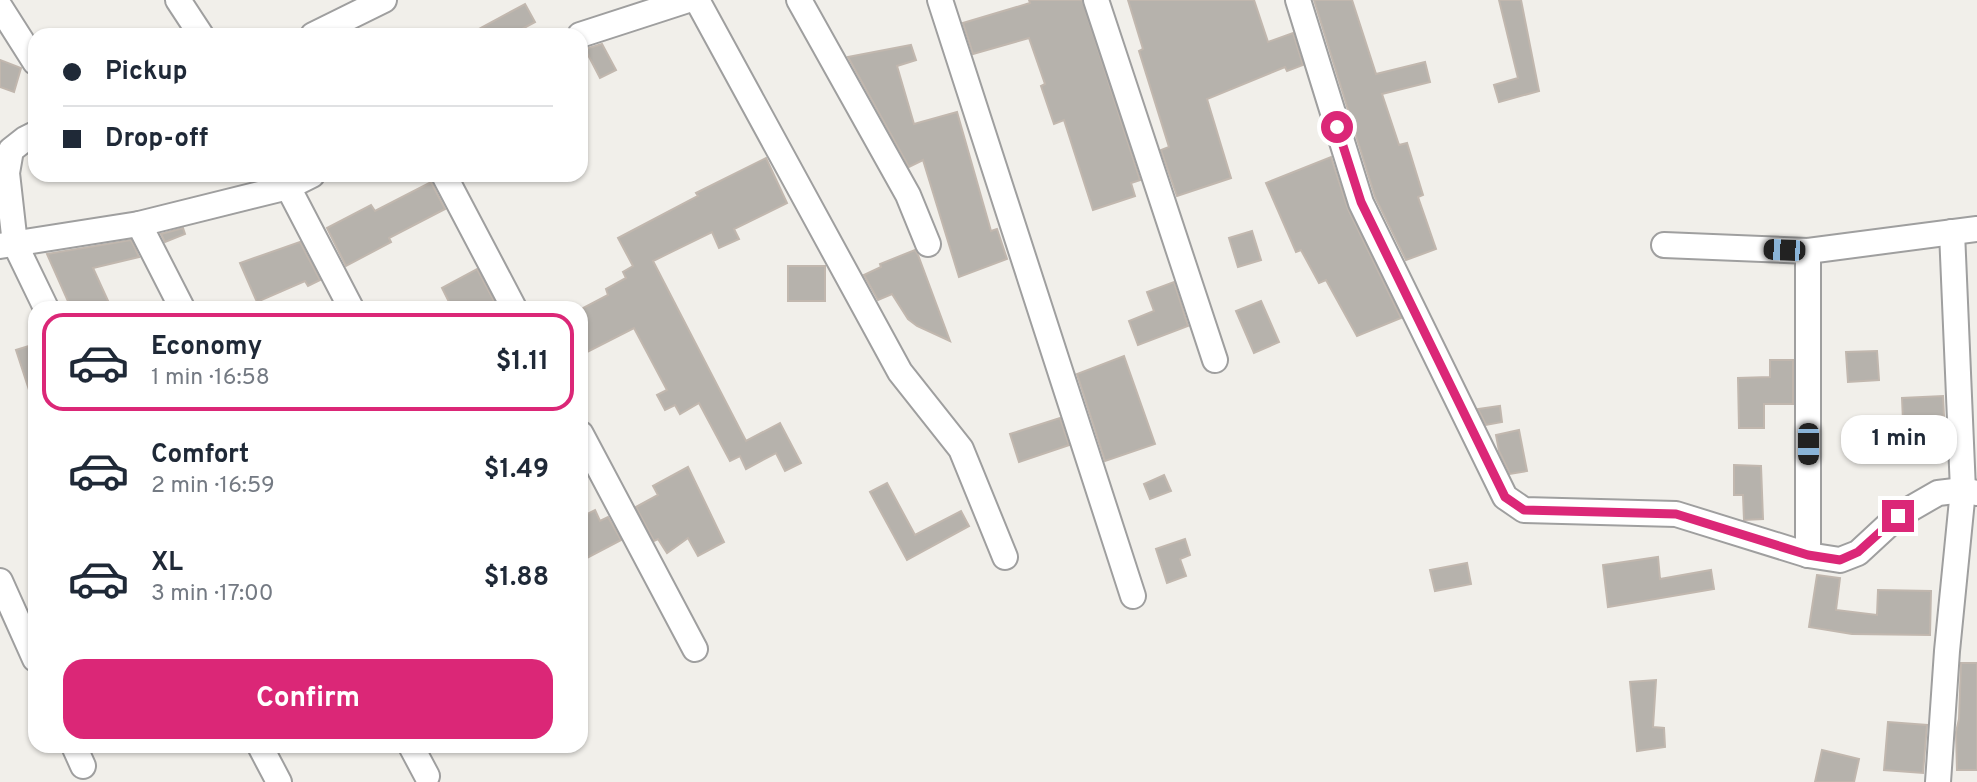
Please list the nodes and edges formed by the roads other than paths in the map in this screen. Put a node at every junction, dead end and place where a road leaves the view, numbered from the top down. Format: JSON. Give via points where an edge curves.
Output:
{"nodes":[{"id":1,"x":178,"y":0,"type":"edge"},
{"id":2,"x":688,"y":0,"type":"edge"},
{"id":3,"x":697,"y":0,"type":"edge"},
{"id":4,"x":799,"y":0,"type":"edge"},
{"id":5,"x":940,"y":0,"type":"edge"},
{"id":6,"x":1096,"y":0,"type":"edge"},
{"id":7,"x":1298,"y":0,"type":"edge"},
{"id":8,"x":378,"y":1,"type":"edge"},
{"id":9,"x":0,"y":7,"type":"edge"},
{"id":10,"x":196,"y":28,"type":"edge"},
{"id":11,"x":326,"y":28,"type":"edge"},
{"id":12,"x":588,"y":32,"type":"edge"},
{"id":13,"x":28,"y":51,"type":"edge"},
{"id":14,"x":28,"y":137,"type":"edge"},
{"id":15,"x":298,"y":182,"type":"edge"},
{"id":16,"x":448,"y":182,"type":"edge"},
{"id":17,"x":288,"y":187,"type":"junction"},
{"id":18,"x":139,"y":225,"type":"junction"},
{"id":19,"x":1977,"y":229,"type":"edge"},
{"id":20,"x":1952,"y":232,"type":"junction"},
{"id":21,"x":928,"y":244,"type":"dead end"},
{"id":22,"x":7,"y":245,"type":"edge"},
{"id":23,"x":1664,"y":245,"type":"dead end"},
{"id":24,"x":1808,"y":251,"type":"junction"},
{"id":25,"x":42,"y":301,"type":"edge"},
{"id":26,"x":178,"y":301,"type":"edge"},
{"id":27,"x":347,"y":301,"type":"edge"},
{"id":28,"x":510,"y":301,"type":"edge"},
{"id":29,"x":1215,"y":360,"type":"dead end"},
{"id":30,"x":588,"y":447,"type":"edge"},
{"id":31,"x":1970,"y":491,"type":"edge"},
{"id":32,"x":1808,"y":555,"type":"junction"},
{"id":33,"x":1005,"y":557,"type":"dead end"},
{"id":34,"x":0,"y":581,"type":"edge"},
{"id":35,"x":1133,"y":596,"type":"dead end"},
{"id":36,"x":28,"y":643,"type":"edge"},
{"id":37,"x":695,"y":649,"type":"dead end"},
{"id":38,"x":264,"y":753,"type":"edge"},
{"id":39,"x":415,"y":753,"type":"edge"},
{"id":40,"x":428,"y":776,"type":"dead end"},
{"id":41,"x":279,"y":782,"type":"edge"},
{"id":42,"x":1938,"y":782,"type":"edge"}],
"edges":[{"from":1,"to":10,"type":"street"},
{"from":2,"to":12,"type":"street"},
{"from":3,"to":33,"type":"street","via":[[900,372],[961,449]]},
{"from":4,"to":21,"type":"street","via":[[908,195]]},
{"from":5,"to":35,"type":"street"},
{"from":6,"to":29,"type":"street"},
{"from":7,"to":32,"type":"street","via":[[1361,202],[1505,497],[1524,510],[1676,514]]},
{"from":8,"to":11,"type":"street"},
{"from":9,"to":13,"type":"street"},
{"from":14,"to":22,"type":"street","via":[[11,150]]},
{"from":15,"to":17,"type":"street"},
{"from":16,"to":28,"type":"street"},
{"from":17,"to":18,"type":"street"},
{"from":17,"to":27,"type":"street"},
{"from":18,"to":22,"type":"street"},
{"from":18,"to":26,"type":"street"},
{"from":19,"to":20,"type":"street"},
{"from":20,"to":24,"type":"street"},
{"from":20,"to":31,"type":"street"},
{"from":22,"to":25,"type":"street"},
{"from":23,"to":24,"type":"street"},
{"from":24,"to":32,"type":"street"},
{"from":30,"to":37,"type":"street"},
{"from":31,"to":32,"type":"street","via":[[1938,493],[1898,516],[1858,552],[1840,560]]},
{"from":31,"to":42,"type":"street","via":[[1947,651]]},
{"from":34,"to":36,"type":"street"},
{"from":38,"to":41,"type":"street"},
{"from":39,"to":40,"type":"street"}]}
